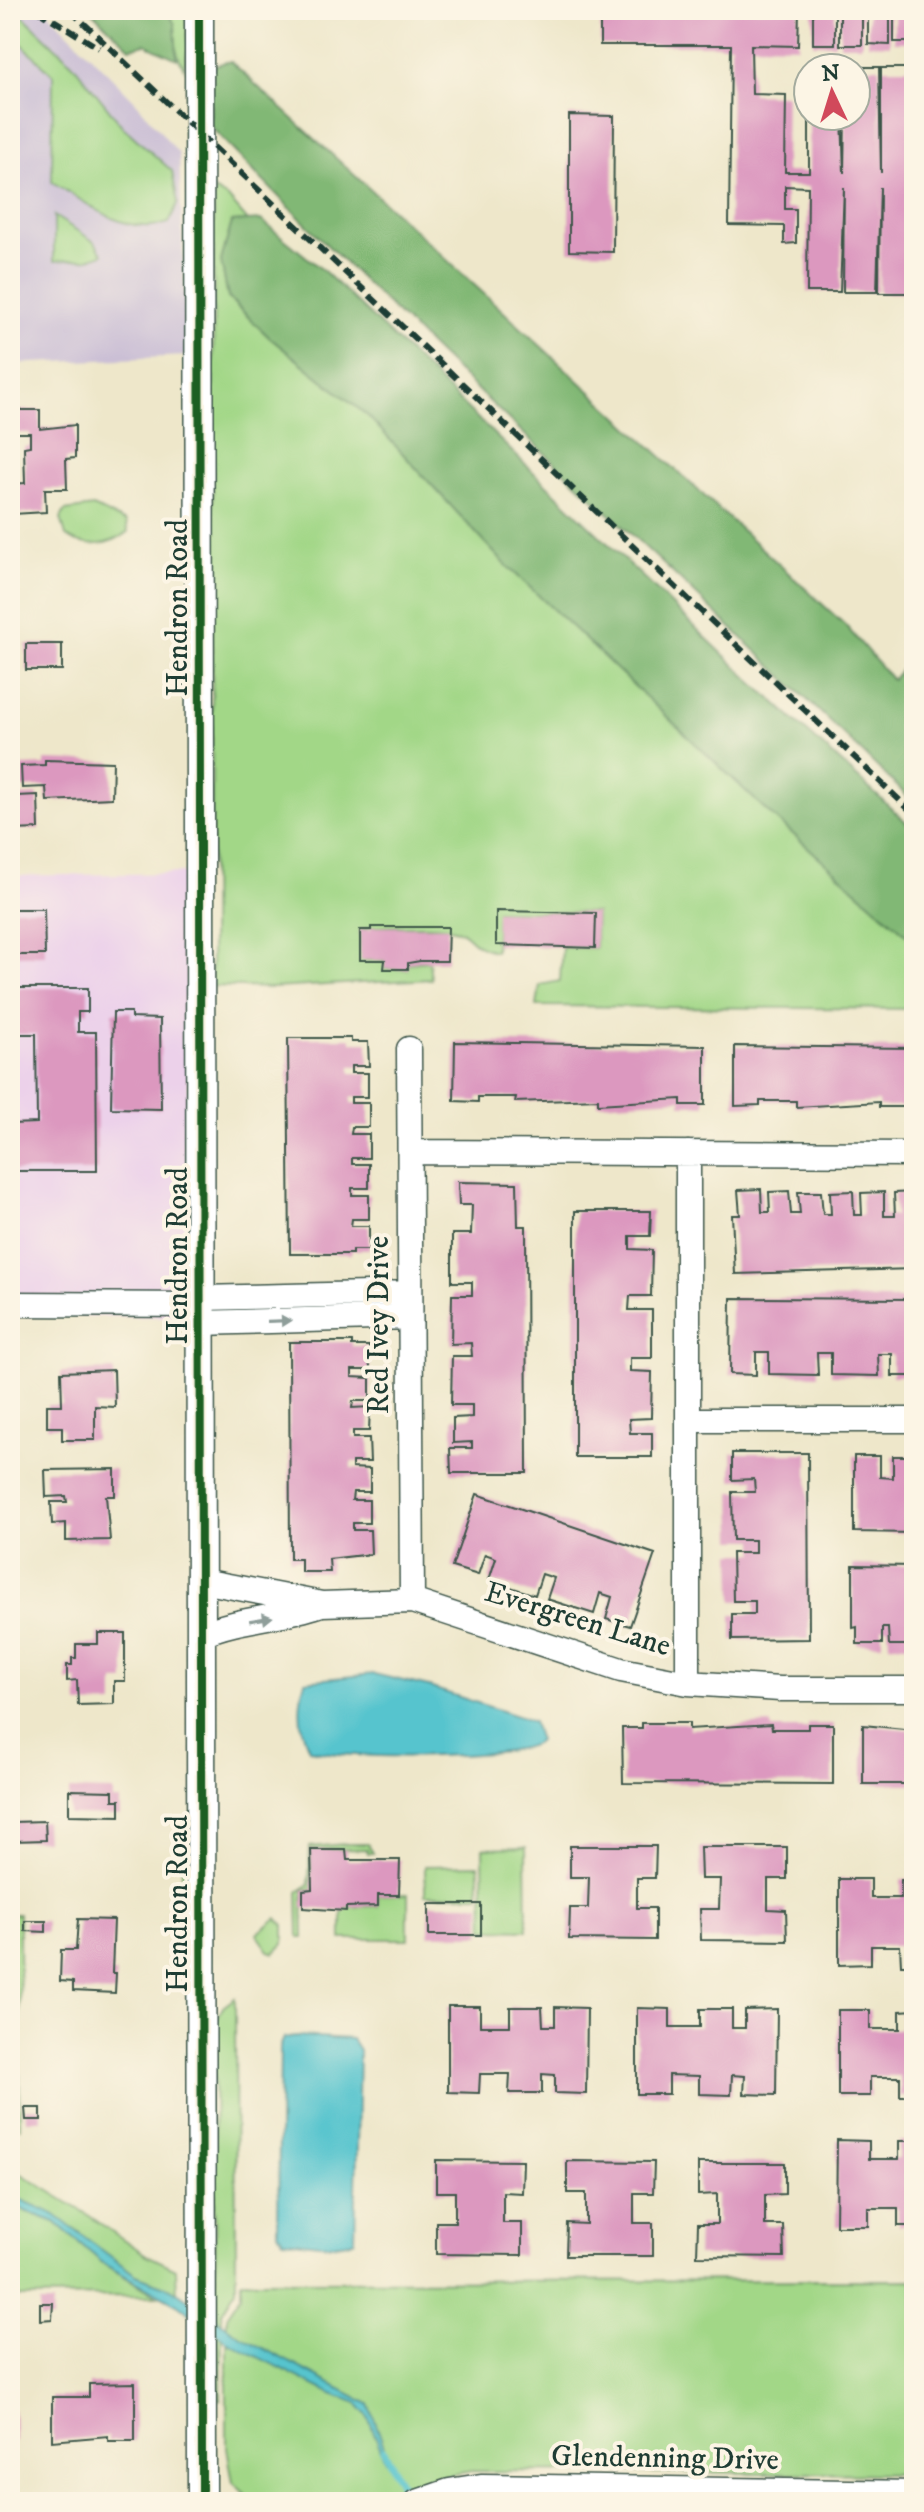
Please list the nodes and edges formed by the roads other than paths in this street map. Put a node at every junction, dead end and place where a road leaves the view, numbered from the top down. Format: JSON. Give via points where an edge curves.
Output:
{"nodes":[{"id":1,"x":199,"y":10,"type":"edge"},
{"id":2,"x":409,"y":1049,"type":"dead end"},
{"id":3,"x":410,"y":1152,"type":"junction"},
{"id":4,"x":688,"y":1153,"type":"junction"},
{"id":5,"x":914,"y":1154,"type":"edge"},
{"id":6,"x":10,"y":1304,"type":"edge"},
{"id":7,"x":410,"y":1305,"type":"junction"},
{"id":8,"x":201,"y":1309,"type":"junction"},
{"id":9,"x":688,"y":1420,"type":"junction"},
{"id":10,"x":914,"y":1420,"type":"edge"},
{"id":11,"x":202,"y":1581,"type":"junction"},
{"id":12,"x":412,"y":1601,"type":"junction"},
{"id":13,"x":322,"y":1604,"type":"junction"},
{"id":14,"x":202,"y":1634,"type":"junction"},
{"id":15,"x":688,"y":1683,"type":"junction"},
{"id":16,"x":914,"y":1689,"type":"edge"},
{"id":17,"x":914,"y":2493,"type":"edge"},
{"id":18,"x":422,"y":2500,"type":"edge"},
{"id":19,"x":202,"y":2502,"type":"edge"}],
"edges":[{"from":1,"to":8,"type":"street","name":"Hendron Road"},
{"from":2,"to":3,"type":"street","name":"Red Ivey Drive"},
{"from":3,"to":4,"type":"street"},
{"from":3,"to":7,"type":"street","name":"Red Ivey Drive"},
{"from":4,"to":5,"type":"street"},
{"from":4,"to":9,"type":"street"},
{"from":6,"to":8,"type":"street"},
{"from":7,"to":8,"type":"street"},
{"from":7,"to":12,"type":"street","name":"Red Ivey Drive"},
{"from":8,"to":11,"type":"street","name":"Hendron Road"},
{"from":9,"to":10,"type":"street"},
{"from":9,"to":15,"type":"street"},
{"from":11,"to":13,"type":"street","name":"Evergreen Lane"},
{"from":11,"to":14,"type":"street","name":"Hendron Road"},
{"from":12,"to":13,"type":"street","name":"Evergreen Lane"},
{"from":12,"to":15,"type":"street","name":"Evergreen Lane","via":[[621,1670]]},
{"from":14,"to":13,"type":"street","name":"Evergreen Lane","one_way":true,"via":[[224,1624]]},
{"from":14,"to":19,"type":"street","name":"Hendron Road"},
{"from":15,"to":16,"type":"street","name":"Evergreen Lane"},
{"from":17,"to":18,"type":"street","name":"Glendenning Drive","via":[[481,2486]]}]}
